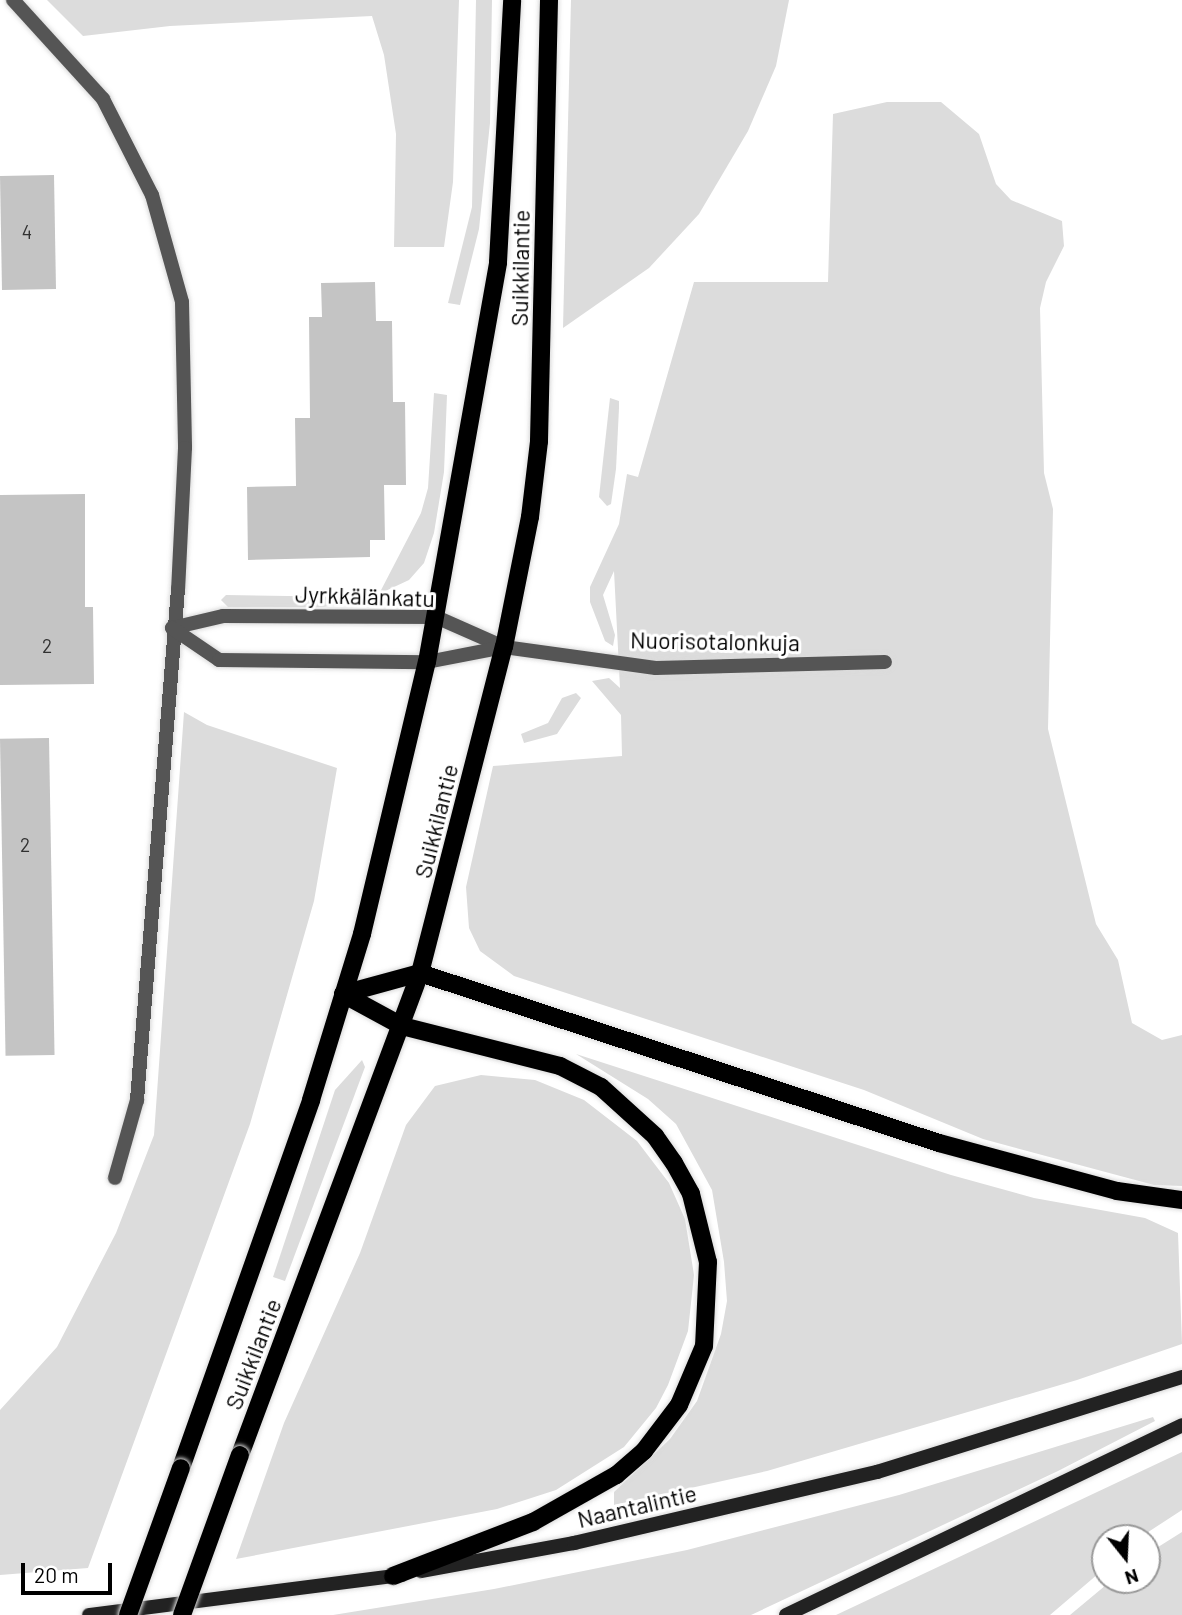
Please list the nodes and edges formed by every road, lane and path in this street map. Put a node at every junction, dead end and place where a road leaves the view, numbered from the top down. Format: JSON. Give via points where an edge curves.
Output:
{"nodes":[{"id":1,"x":13,"y":0,"type":"edge"},
{"id":2,"x":512,"y":0,"type":"edge"},
{"id":3,"x":549,"y":0,"type":"edge"},
{"id":4,"x":436,"y":617,"type":"junction"},
{"id":5,"x":172,"y":628,"type":"junction"},
{"id":6,"x":503,"y":647,"type":"junction"},
{"id":7,"x":428,"y":662,"type":"junction"},
{"id":8,"x":885,"y":662,"type":"dead end"},
{"id":9,"x":420,"y":973,"type":"junction"},
{"id":10,"x":343,"y":994,"type":"junction"},
{"id":11,"x":402,"y":1026,"type":"junction"},
{"id":12,"x":116,"y":1178,"type":"dead end"},
{"id":13,"x":1182,"y":1200,"type":"edge"},
{"id":14,"x":1182,"y":1377,"type":"edge"},
{"id":15,"x":1182,"y":1425,"type":"edge"},
{"id":16,"x":393,"y":1576,"type":"junction"},
{"id":17,"x":89,"y":1615,"type":"edge"},
{"id":18,"x":128,"y":1615,"type":"edge"},
{"id":19,"x":182,"y":1615,"type":"edge"},
{"id":20,"x":786,"y":1615,"type":"edge"}],
"edges":[{"from":1,"to":5,"type":"street","via":[[103,99],[152,195],[182,302],[185,447]]},
{"from":2,"to":4,"type":"main road","name":"Suikkilantie","via":[[498,262]]},
{"from":3,"to":6,"type":"main road","name":"Suikkilantie","via":[[539,440],[530,517]]},
{"from":4,"to":5,"type":"street","name":"Jyrkkälänkatu","via":[[223,616]]},
{"from":4,"to":6,"type":"street","name":"Jyrkkälänkatu"},
{"from":4,"to":7,"type":"main road","name":"Suikkilantie"},
{"from":5,"to":7,"type":"street","via":[[219,660]]},
{"from":5,"to":12,"type":"street","via":[[137,1100]]},
{"from":6,"to":7,"type":"street"},
{"from":6,"to":8,"type":"street","name":"Nuorisotalonkuja","via":[[656,668]]},
{"from":6,"to":9,"type":"main road","name":"Suikkilantie"},
{"from":7,"to":10,"type":"main road","name":"Suikkilantie"},
{"from":9,"to":10,"type":"main road"},
{"from":9,"to":11,"type":"main road","name":"Suikkilantie"},
{"from":9,"to":13,"type":"main road","via":[[939,1143],[1117,1191]]},
{"from":10,"to":11,"type":"main road"},
{"from":10,"to":18,"type":"main road","name":"Suikkilantie","bridge":true,"via":[[234,1325]]},
{"from":11,"to":16,"type":"main road","via":[[560,1066],[601,1087],[628,1109],[655,1136],[691,1194],[702,1228],[710,1288],[704,1346],[691,1380],[679,1405],[643,1451],[616,1475],[533,1522]]},
{"from":11,"to":19,"type":"main road","name":"Suikkilantie","bridge":true},
{"from":14,"to":16,"type":"main road","name":"Naantalintie","via":[[864,1475],[574,1543]]},
{"from":15,"to":20,"type":"main road"},
{"from":16,"to":17,"type":"main road","name":"Naantalintie"}]}
